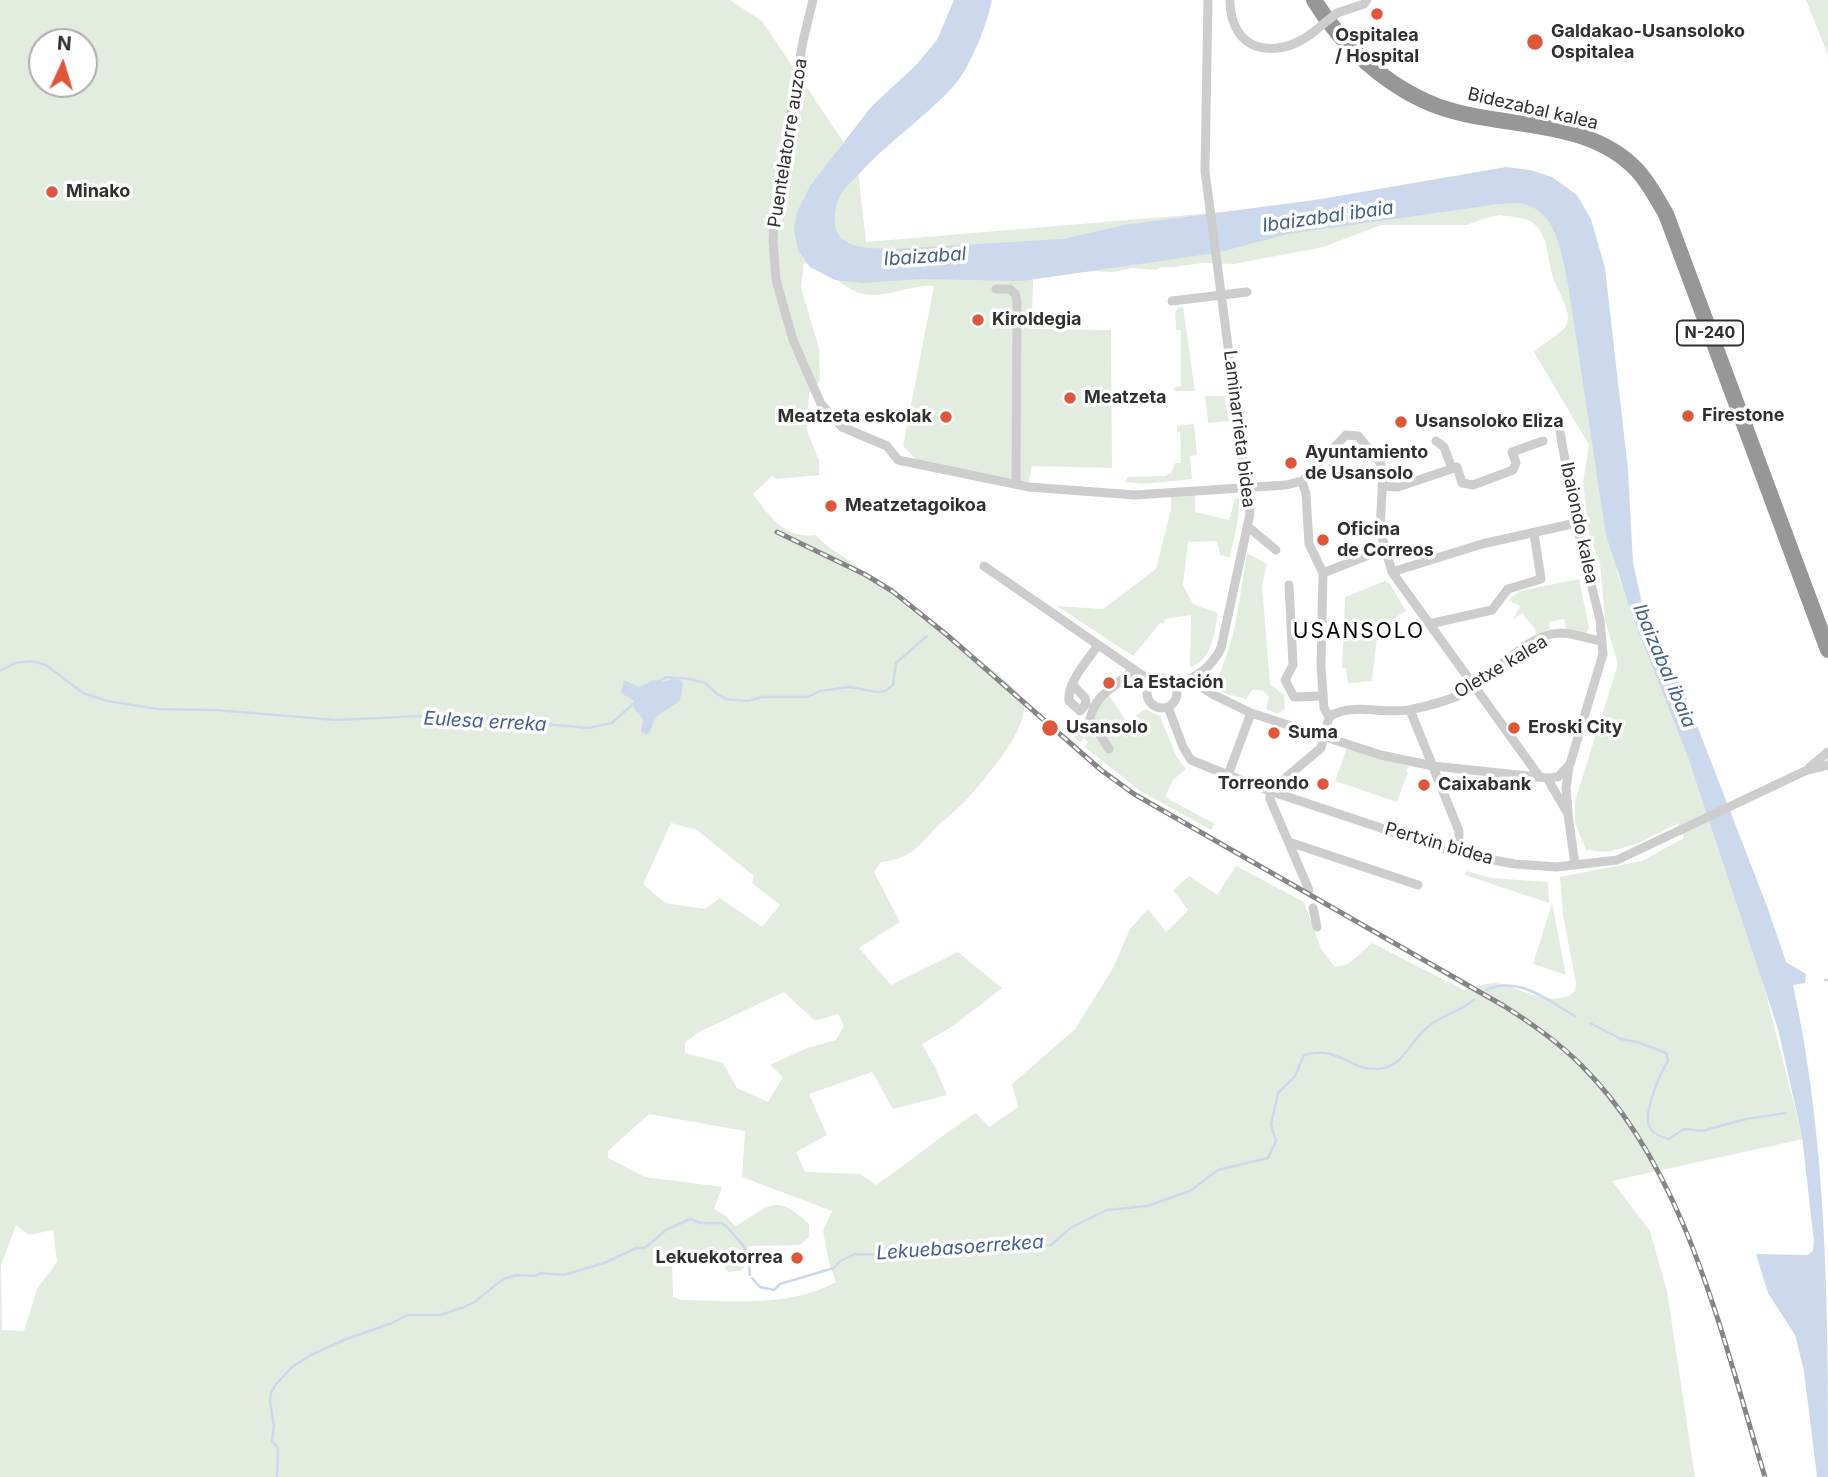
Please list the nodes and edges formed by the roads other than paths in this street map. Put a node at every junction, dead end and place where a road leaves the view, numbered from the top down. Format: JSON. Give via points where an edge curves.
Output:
{"nodes":[{"id":1,"x":813,"y":0,"type":"edge"},
{"id":2,"x":1208,"y":0,"type":"edge"},
{"id":3,"x":1230,"y":0,"type":"edge"},
{"id":4,"x":1314,"y":0,"type":"edge"},
{"id":5,"x":1367,"y":0,"type":"edge"},
{"id":6,"x":1351,"y":2,"type":"edge"},
{"id":7,"x":996,"y":289,"type":"dead end"},
{"id":8,"x":1247,"y":292,"type":"dead end"},
{"id":9,"x":1220,"y":294,"type":"junction"},
{"id":10,"x":1172,"y":300,"type":"dead end"},
{"id":11,"x":1559,"y":426,"type":"dead end"},
{"id":12,"x":1543,"y":441,"type":"dead end"},
{"id":13,"x":1436,"y":442,"type":"dead end"},
{"id":14,"x":1454,"y":468,"type":"junction"},
{"id":15,"x":1302,"y":481,"type":"junction"},
{"id":16,"x":1016,"y":484,"type":"junction"},
{"id":17,"x":1382,"y":486,"type":"junction"},
{"id":18,"x":1246,"y":488,"type":"junction"},
{"id":19,"x":1576,"y":523,"type":"junction"},
{"id":20,"x":1247,"y":526,"type":"junction"},
{"id":21,"x":1534,"y":533,"type":"junction"},
{"id":22,"x":1384,"y":549,"type":"junction"},
{"id":23,"x":1276,"y":550,"type":"dead end"},
{"id":24,"x":984,"y":566,"type":"dead end"},
{"id":25,"x":1392,"y":572,"type":"junction"},
{"id":26,"x":1323,"y":573,"type":"junction"},
{"id":27,"x":1289,"y":585,"type":"dead end"},
{"id":28,"x":1429,"y":624,"type":"junction"},
{"id":29,"x":1820,"y":626,"type":"junction"},
{"id":30,"x":1602,"y":641,"type":"junction"},
{"id":31,"x":1828,"y":642,"type":"edge"},
{"id":32,"x":1098,"y":645,"type":"junction"},
{"id":33,"x":1828,"y":650,"type":"edge"},
{"id":34,"x":1133,"y":669,"type":"junction"},
{"id":35,"x":1195,"y":677,"type":"junction"},
{"id":36,"x":1152,"y":682,"type":"junction"},
{"id":37,"x":1073,"y":685,"type":"dead end"},
{"id":38,"x":1473,"y":686,"type":"junction"},
{"id":39,"x":1175,"y":687,"type":"junction"},
{"id":40,"x":1323,"y":696,"type":"junction"},
{"id":41,"x":1168,"y":707,"type":"junction"},
{"id":42,"x":1410,"y":710,"type":"junction"},
{"id":43,"x":1251,"y":713,"type":"junction"},
{"id":44,"x":1329,"y":717,"type":"junction"},
{"id":45,"x":1325,"y":738,"type":"junction"},
{"id":46,"x":1109,"y":749,"type":"dead end"},
{"id":47,"x":1828,"y":752,"type":"edge"},
{"id":48,"x":1828,"y":765,"type":"edge"},
{"id":49,"x":1433,"y":766,"type":"junction"},
{"id":50,"x":1568,"y":767,"type":"junction"},
{"id":51,"x":1805,"y":771,"type":"junction"},
{"id":52,"x":1228,"y":775,"type":"junction"},
{"id":53,"x":1543,"y":777,"type":"junction"},
{"id":54,"x":1270,"y":795,"type":"junction"},
{"id":55,"x":1562,"y":804,"type":"junction"},
{"id":56,"x":1568,"y":814,"type":"junction"},
{"id":57,"x":1289,"y":842,"type":"junction"},
{"id":58,"x":1459,"y":854,"type":"junction"},
{"id":59,"x":1575,"y":865,"type":"junction"},
{"id":60,"x":1418,"y":885,"type":"dead end"},
{"id":61,"x":1309,"y":890,"type":"dead end"},
{"id":62,"x":1312,"y":908,"type":"dead end"},
{"id":63,"x":1317,"y":927,"type":"dead end"}],
"edges":[{"from":1,"to":16,"type":"street","name":"Puentelatorre auzoa","via":[[775,203],[776,280],[793,340],[821,404],[842,427],[887,446],[898,460]]},
{"from":2,"to":9,"type":"street","name":"Laminarrieta bidea","via":[[1204,147]]},
{"from":3,"to":6,"type":"street","bridge":true,"via":[[1237,30],[1245,41],[1268,50],[1300,41]]},
{"from":4,"to":29,"type":"highway","name":"Bidezabal kalea","number":"N-240","via":[[1348,44],[1417,97],[1480,117],[1585,136],[1637,170],[1665,214]]},
{"from":5,"to":6,"type":"street"},
{"from":7,"to":16,"type":"street","via":[[1010,289],[1017,301]]},
{"from":8,"to":9,"type":"street"},
{"from":9,"to":10,"type":"street"},
{"from":9,"to":18,"type":"street","name":"Laminarrieta bidea"},
{"from":11,"to":19,"type":"street","name":"Ibaiondo kalea"},
{"from":12,"to":14,"type":"street","via":[[1512,452],[1513,470],[1473,485],[1462,483]]},
{"from":13,"to":14,"type":"street","via":[[1444,447]]},
{"from":14,"to":17,"type":"street","via":[[1398,487]]},
{"from":15,"to":17,"type":"street","via":[[1352,434],[1380,462]]},
{"from":15,"to":18,"type":"street"},
{"from":15,"to":26,"type":"street","via":[[1309,544]]},
{"from":16,"to":18,"type":"street","via":[[1135,495]]},
{"from":17,"to":22,"type":"street","via":[[1379,512]]},
{"from":18,"to":20,"type":"street","name":"Laminarrieta bidea"},
{"from":19,"to":21,"type":"street"},
{"from":19,"to":30,"type":"street","name":"Ibaiondo kalea"},
{"from":20,"to":23,"type":"street"},
{"from":20,"to":35,"type":"street","name":"Laminarrieta bidea","via":[[1221,648]]},
{"from":21,"to":25,"type":"street"},
{"from":21,"to":28,"type":"street","via":[[1541,579],[1508,589],[1492,610]]},
{"from":22,"to":25,"type":"street"},
{"from":22,"to":26,"type":"street"},
{"from":24,"to":32,"type":"street"},
{"from":25,"to":28,"type":"street"},
{"from":26,"to":40,"type":"street"},
{"from":27,"to":40,"type":"street","via":[[1293,665],[1284,680],[1294,697]]},
{"from":28,"to":38,"type":"street"},
{"from":29,"to":31,"type":"highway","number":"N-240"},
{"from":29,"to":33,"type":"highway","name":"Bidezabal kalea","number":"N-240"},
{"from":30,"to":38,"type":"street","name":"Oletxe kalea","via":[[1560,633],[1541,639]]},
{"from":30,"to":50,"type":"street","via":[[1603,654]]},
{"from":32,"to":34,"type":"street"},
{"from":32,"to":37,"type":"street"},
{"from":34,"to":36,"type":"street"},
{"from":34,"to":46,"type":"street","via":[[1100,695],[1092,710],[1090,719]]},
{"from":35,"to":39,"type":"street","name":"Laminarrieta bidea"},
{"from":35,"to":43,"type":"street","via":[[1200,686]]},
{"from":36,"to":39,"type":"street","via":[[1165,679]]},
{"from":36,"to":41,"type":"street","via":[[1147,690],[1150,703]]},
{"from":38,"to":42,"type":"street","name":"Oletxe kalea","via":[[1460,695]]},
{"from":38,"to":53,"type":"street"},
{"from":39,"to":41,"type":"street","via":[[1176,696]]},
{"from":40,"to":44,"type":"street"},
{"from":41,"to":52,"type":"street","name":"Pertxin bidea","via":[[1191,760]]},
{"from":42,"to":44,"type":"street","name":"Oletxe kalea","via":[[1336,712]]},
{"from":42,"to":49,"type":"street"},
{"from":43,"to":45,"type":"street"},
{"from":43,"to":52,"type":"street"},
{"from":44,"to":45,"type":"street"},
{"from":45,"to":49,"type":"street"},
{"from":45,"to":54,"type":"street","via":[[1321,748]]},
{"from":47,"to":51,"type":"street"},
{"from":48,"to":51,"type":"street"},
{"from":49,"to":53,"type":"street"},
{"from":49,"to":58,"type":"street","via":[[1459,831]]},
{"from":50,"to":53,"type":"street","via":[[1558,777]]},
{"from":50,"to":55,"type":"street"},
{"from":50,"to":56,"type":"street"},
{"from":51,"to":59,"type":"street","name":"Pertxin bidea","via":[[1617,860]]},
{"from":52,"to":54,"type":"street","name":"Pertxin bidea"},
{"from":53,"to":55,"type":"street"},
{"from":54,"to":57,"type":"street"},
{"from":54,"to":58,"type":"street","name":"Pertxin bidea"},
{"from":55,"to":56,"type":"street"},
{"from":56,"to":59,"type":"street"},
{"from":57,"to":60,"type":"street"},
{"from":57,"to":61,"type":"street"},
{"from":58,"to":59,"type":"street","name":"Pertxin bidea","via":[[1515,864]]},
{"from":62,"to":63,"type":"street"}]}
